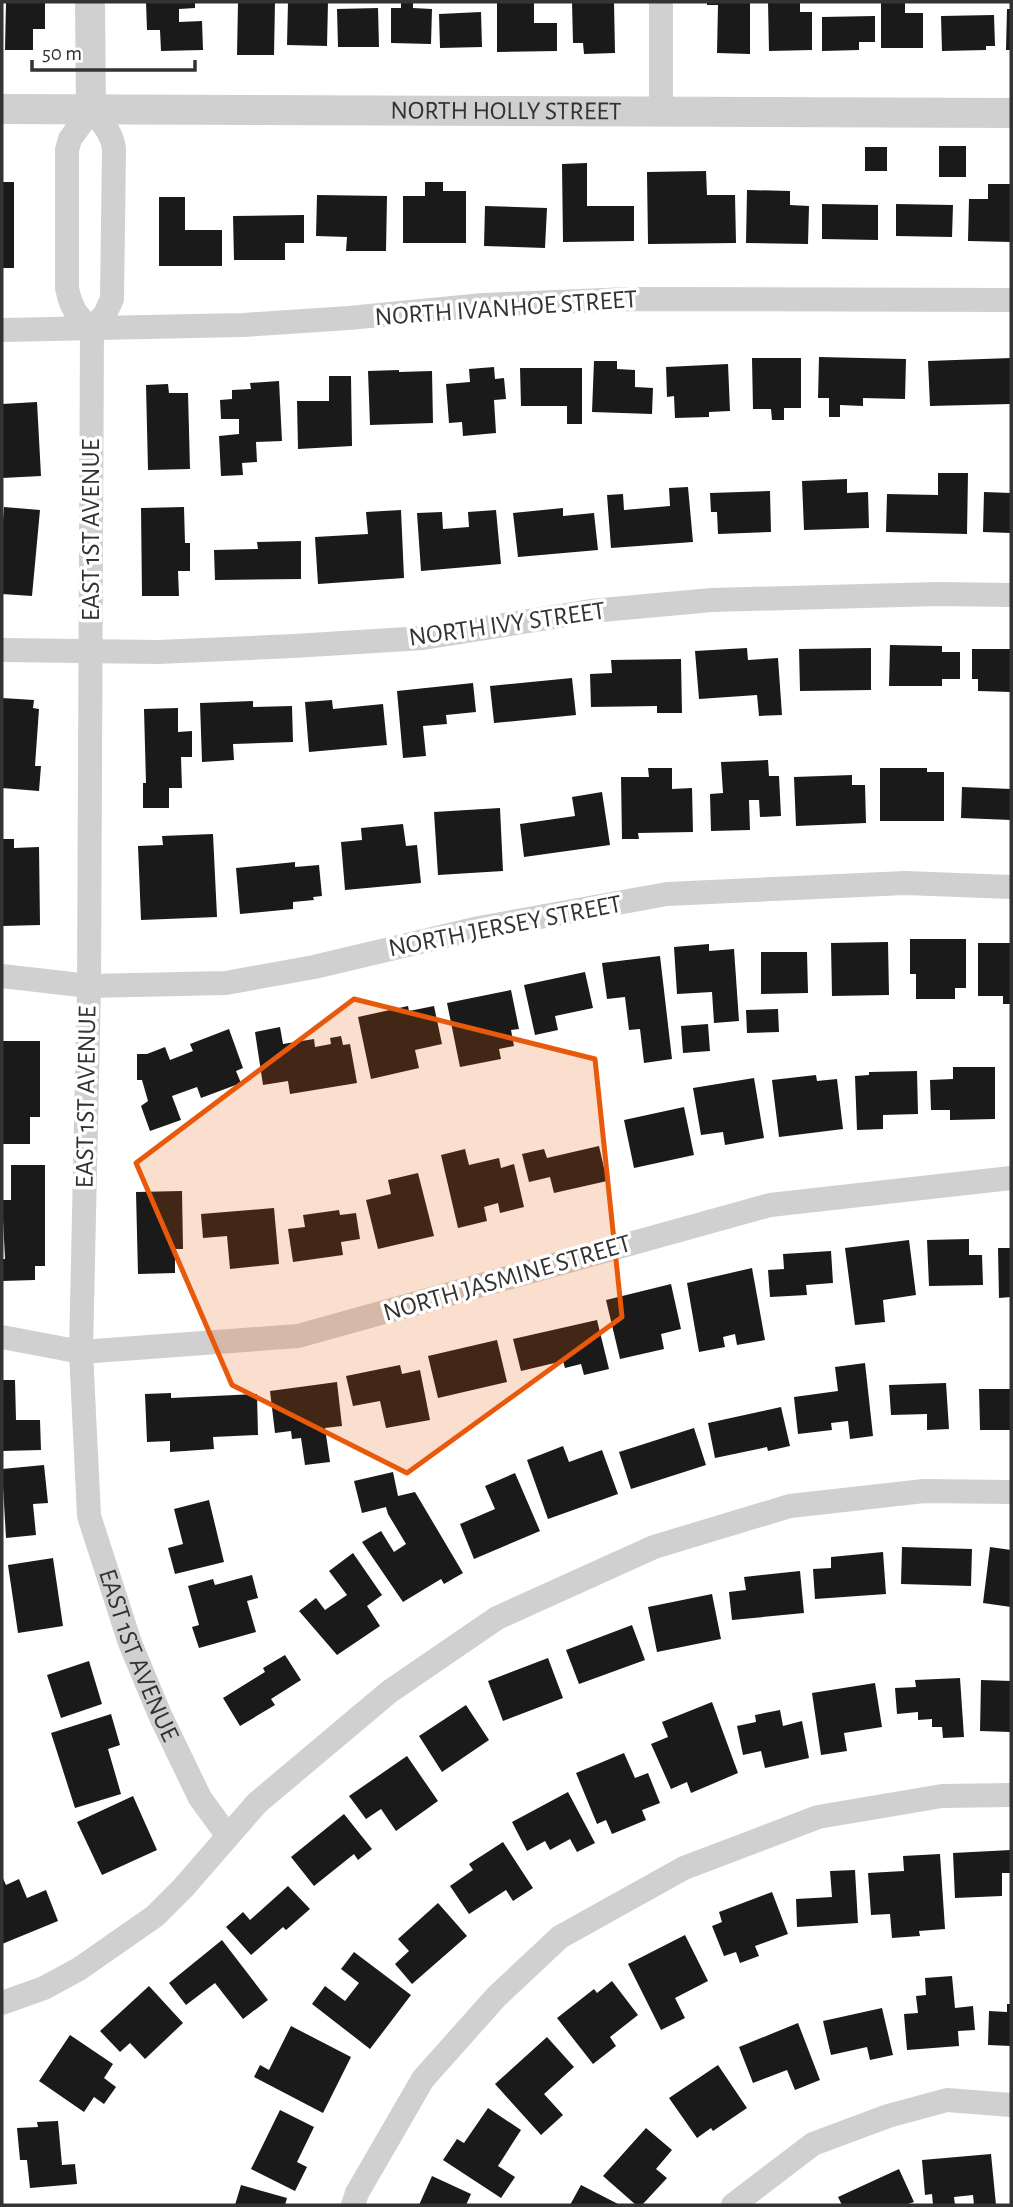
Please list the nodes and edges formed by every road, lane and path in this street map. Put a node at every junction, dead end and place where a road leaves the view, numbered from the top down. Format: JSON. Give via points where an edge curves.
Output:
{"nodes":[{"id":1,"x":90,"y":2,"type":"edge"},
{"id":2,"x":661,"y":2,"type":"edge"},
{"id":3,"x":2,"y":109,"type":"edge"},
{"id":4,"x":91,"y":110,"type":"junction"},
{"id":5,"x":661,"y":113,"type":"junction"},
{"id":6,"x":1011,"y":113,"type":"edge"},
{"id":7,"x":1011,"y":300,"type":"edge"},
{"id":8,"x":92,"y":329,"type":"junction"},
{"id":9,"x":2,"y":330,"type":"edge"},
{"id":10,"x":1011,"y":596,"type":"edge"},
{"id":11,"x":2,"y":650,"type":"edge"},
{"id":12,"x":90,"y":652,"type":"junction"},
{"id":13,"x":1011,"y":887,"type":"edge"},
{"id":14,"x":2,"y":976,"type":"edge"},
{"id":15,"x":89,"y":986,"type":"junction"},
{"id":16,"x":1011,"y":1178,"type":"edge"},
{"id":17,"x":2,"y":1337,"type":"edge"},
{"id":18,"x":81,"y":1352,"type":"junction"},
{"id":19,"x":1011,"y":1492,"type":"edge"},
{"id":20,"x":1011,"y":1795,"type":"edge"},
{"id":21,"x":227,"y":1835,"type":"junction"},
{"id":22,"x":2,"y":2003,"type":"edge"},
{"id":23,"x":1011,"y":2105,"type":"edge"},
{"id":24,"x":353,"y":2205,"type":"edge"},
{"id":25,"x":733,"y":2205,"type":"edge"}],
"edges":[{"from":1,"to":4,"type":"street"},
{"from":2,"to":5,"type":"street"},
{"from":3,"to":4,"type":"street","name":"NORTH HOLLY STREET"},
{"from":4,"to":5,"type":"street","name":"NORTH HOLLY STREET"},
{"from":4,"to":8,"type":"street","via":[[108,129],[114,149],[112,299]]},
{"from":4,"to":8,"type":"street","via":[[69,139],[67,150],[67,288],[75,314]]},
{"from":5,"to":6,"type":"street","name":"NORTH HOLLY STREET"},
{"from":7,"to":8,"type":"street","name":"NORTH IVANHOE STREET","via":[[627,299],[256,324]]},
{"from":8,"to":9,"type":"street","name":"NORTH IVANHOE STREET"},
{"from":8,"to":12,"type":"street","name":"EAST 1ST AVENUE"},
{"from":10,"to":12,"type":"street","name":"NORTH IVY STREET","via":[[712,600],[590,611],[423,638]]},
{"from":11,"to":12,"type":"street","name":"NORTH IVY STREET"},
{"from":12,"to":15,"type":"street","name":"EAST 1ST AVENUE"},
{"from":13,"to":15,"type":"street","name":"NORTH JERSEY STREET","via":[[905,883],[667,894],[479,928],[226,983]]},
{"from":14,"to":15,"type":"street","name":"NORTH JERSEY STREET"},
{"from":15,"to":18,"type":"street","name":"EAST 1ST AVENUE"},
{"from":16,"to":18,"type":"street","name":"NORTH JASMINE STREET","via":[[770,1205],[298,1336]]},
{"from":17,"to":18,"type":"street","name":"NORTH JASMINE STREET"},
{"from":18,"to":21,"type":"street","name":"EAST 1ST AVENUE","via":[[89,1516],[130,1643],[160,1715],[200,1798]]},
{"from":19,"to":21,"type":"street","via":[[924,1491],[790,1506],[654,1547],[497,1618],[389,1692],[257,1803]]},
{"from":20,"to":24,"type":"street","via":[[942,1796],[818,1817],[684,1868],[560,1937],[498,1996],[423,2079]]},
{"from":21,"to":22,"type":"street","via":[[155,1916],[79,1969]]},
{"from":23,"to":25,"type":"street","via":[[947,2100],[888,2116],[813,2144]]}]}
